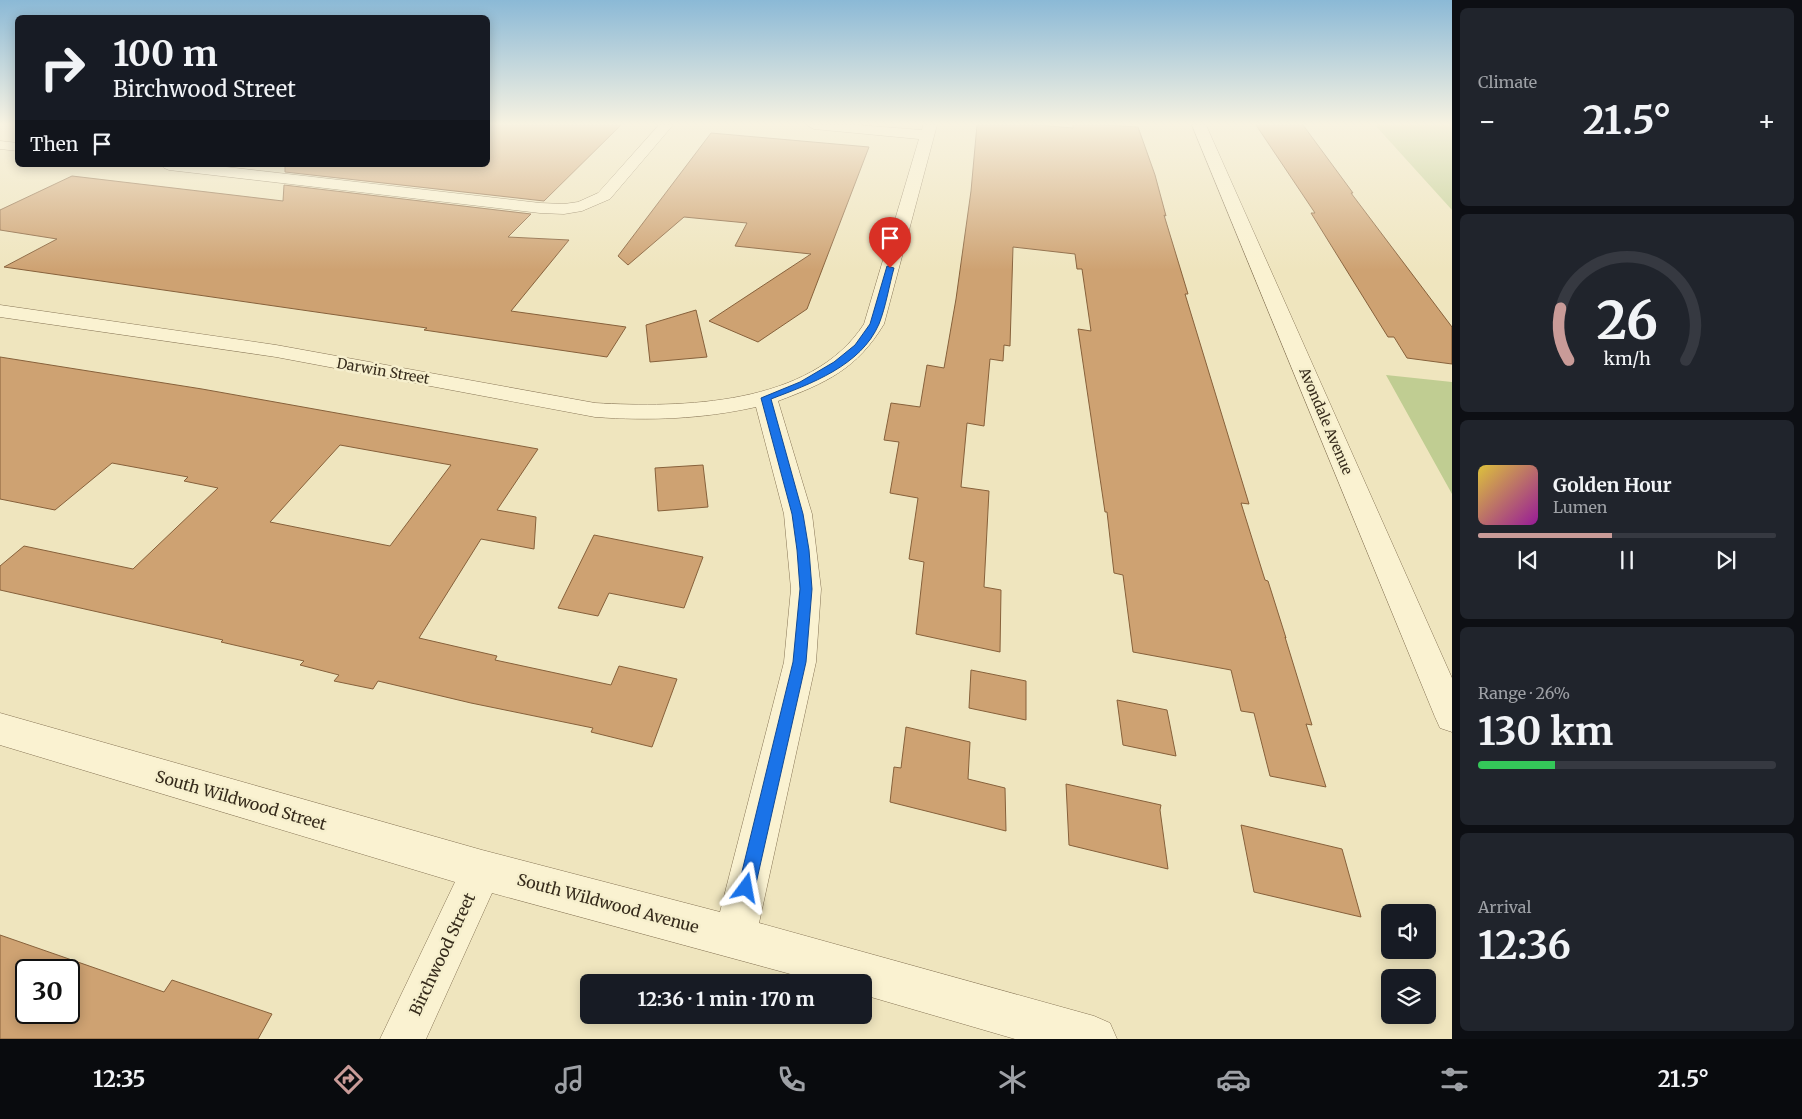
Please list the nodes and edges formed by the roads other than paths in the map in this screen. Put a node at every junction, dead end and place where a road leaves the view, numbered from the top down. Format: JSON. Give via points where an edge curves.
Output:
{"nodes":[{"id":1,"x":242,"y":173,"type":"edge"},
{"id":2,"x":624,"y":173,"type":"edge"},
{"id":3,"x":916,"y":173,"type":"edge"},
{"id":4,"x":1220,"y":173,"type":"edge"},
{"id":5,"x":0,"y":311,"type":"edge"},
{"id":6,"x":765,"y":398,"type":"junction"},
{"id":7,"x":1452,"y":717,"type":"edge"},
{"id":8,"x":0,"y":729,"type":"edge"},
{"id":9,"x":482,"y":870,"type":"junction"},
{"id":10,"x":735,"y":937,"type":"junction"},
{"id":11,"x":403,"y":1039,"type":"edge"},
{"id":12,"x":1094,"y":1039,"type":"edge"}],
"edges":[{"from":1,"to":2,"type":"street","via":[[540,208],[575,207],[592,202],[604,196]]},
{"from":3,"to":6,"type":"street","via":[[874,324],[858,347],[838,364],[803,384]]},
{"from":4,"to":7,"type":"street","name":"Avondale Avenue"},
{"from":5,"to":6,"type":"street","name":"Darwin Street","via":[[276,352],[595,410],[636,414],[679,413]]},
{"from":6,"to":10,"type":"street","via":[[798,514],[806,589],[800,662]]},
{"from":8,"to":9,"type":"street","name":"South Wildwood Street"},
{"from":9,"to":10,"type":"street","name":"South Wildwood Avenue"},
{"from":9,"to":11,"type":"street","name":"Birchwood Street"},
{"from":10,"to":12,"type":"street"}]}
